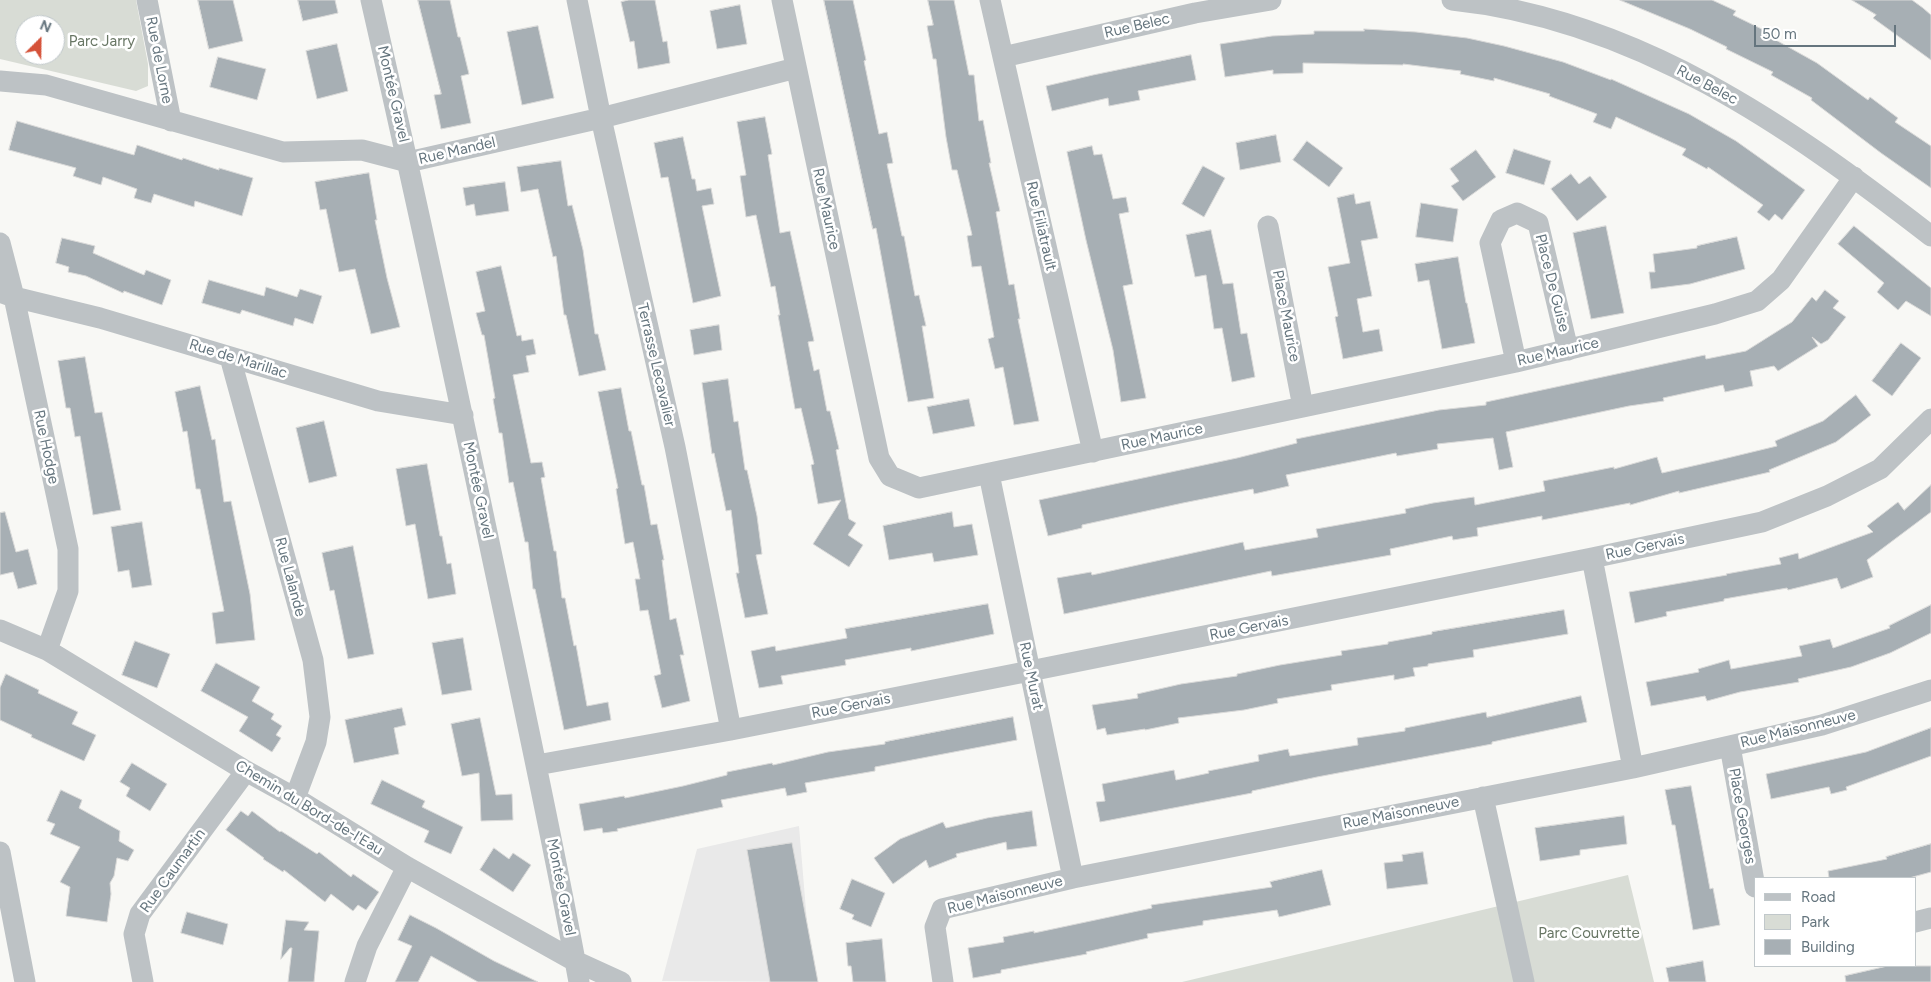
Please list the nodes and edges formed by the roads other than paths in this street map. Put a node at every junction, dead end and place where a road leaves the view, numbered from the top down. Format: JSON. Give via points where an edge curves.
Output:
{"nodes":[{"id":1,"x":147,"y":0,"type":"edge"},
{"id":2,"x":371,"y":0,"type":"edge"},
{"id":3,"x":577,"y":0,"type":"edge"},
{"id":4,"x":782,"y":0,"type":"edge"},
{"id":5,"x":990,"y":0,"type":"edge"},
{"id":6,"x":1271,"y":0,"type":"edge"},
{"id":7,"x":1452,"y":0,"type":"edge"},
{"id":8,"x":1193,"y":7,"type":"edge"},
{"id":9,"x":1003,"y":57,"type":"junction"},
{"id":10,"x":796,"y":68,"type":"junction"},
{"id":11,"x":0,"y":81,"type":"edge"},
{"id":12,"x":601,"y":118,"type":"junction"},
{"id":13,"x":171,"y":121,"type":"junction"},
{"id":14,"x":408,"y":162,"type":"junction"},
{"id":15,"x":1854,"y":177,"type":"junction"},
{"id":16,"x":1268,"y":226,"type":"dead end"},
{"id":17,"x":1931,"y":236,"type":"edge"},
{"id":18,"x":0,"y":243,"type":"edge"},
{"id":19,"x":7,"y":294,"type":"edge"},
{"id":20,"x":1568,"y":350,"type":"junction"},
{"id":21,"x":230,"y":357,"type":"junction"},
{"id":22,"x":1516,"y":362,"type":"junction"},
{"id":23,"x":1303,"y":407,"type":"junction"},
{"id":24,"x":462,"y":415,"type":"junction"},
{"id":25,"x":1931,"y":419,"type":"edge"},
{"id":26,"x":1093,"y":452,"type":"junction"},
{"id":27,"x":989,"y":474,"type":"junction"},
{"id":28,"x":1592,"y":558,"type":"junction"},
{"id":29,"x":0,"y":630,"type":"edge"},
{"id":30,"x":47,"y":650,"type":"junction"},
{"id":31,"x":1030,"y":671,"type":"junction"},
{"id":32,"x":1931,"y":690,"type":"edge"},
{"id":33,"x":731,"y":730,"type":"junction"},
{"id":34,"x":1730,"y":746,"type":"junction"},
{"id":35,"x":537,"y":765,"type":"junction"},
{"id":36,"x":1633,"y":768,"type":"junction"},
{"id":37,"x":246,"y":771,"type":"junction"},
{"id":38,"x":1483,"y":797,"type":"junction"},
{"id":39,"x":295,"y":798,"type":"junction"},
{"id":40,"x":0,"y":852,"type":"edge"},
{"id":41,"x":407,"y":867,"type":"junction"},
{"id":42,"x":1073,"y":878,"type":"junction"},
{"id":43,"x":1754,"y":881,"type":"edge"},
{"id":44,"x":1931,"y":918,"type":"edge"},
{"id":45,"x":1916,"y":922,"type":"edge"},
{"id":46,"x":575,"y":961,"type":"junction"},
{"id":47,"x":25,"y":982,"type":"edge"},
{"id":48,"x":143,"y":982,"type":"edge"},
{"id":49,"x":355,"y":982,"type":"edge"},
{"id":50,"x":579,"y":982,"type":"edge"},
{"id":51,"x":621,"y":982,"type":"edge"},
{"id":52,"x":943,"y":982,"type":"edge"},
{"id":53,"x":1524,"y":982,"type":"edge"}],
"edges":[{"from":1,"to":13,"type":"street","name":"Rue de Lorne"},
{"from":2,"to":14,"type":"street","name":"Montée Gravel"},
{"from":3,"to":12,"type":"street","name":"Terrasse Lecavalier"},
{"from":4,"to":10,"type":"street","name":"Rue Maurice"},
{"from":5,"to":9,"type":"street","name":"Rue Filiatrault"},
{"from":6,"to":8,"type":"street","name":"Rue Belec"},
{"from":7,"to":15,"type":"street","name":"Rue Belec","via":[[1535,14],[1640,51],[1738,100]]},
{"from":8,"to":9,"type":"street","name":"Rue Belec"},
{"from":9,"to":26,"type":"street","name":"Rue Filiatrault"},
{"from":10,"to":12,"type":"street","name":"Rue Mandel"},
{"from":10,"to":27,"type":"street","name":"Rue Maurice","via":[[879,458],[890,476],[919,488]]},
{"from":11,"to":13,"type":"street","name":"Rue Mandel","via":[[46,85]]},
{"from":12,"to":14,"type":"street","name":"Rue Mandel"},
{"from":12,"to":33,"type":"street","name":"Terrasse Lecavalier","via":[[675,447]]},
{"from":13,"to":14,"type":"street","name":"Rue Mandel","via":[[283,152],[362,150]]},
{"from":14,"to":24,"type":"street","name":"Montée Gravel"},
{"from":15,"to":17,"type":"street","name":"Rue Belec"},
{"from":15,"to":20,"type":"street","name":"Rue Maurice","via":[[1781,280],[1757,301]]},
{"from":16,"to":23,"type":"street","name":"Place Maurice"},
{"from":18,"to":19,"type":"street","name":"Rue Hodge"},
{"from":19,"to":21,"type":"street","name":"Rue de Marillac"},
{"from":19,"to":30,"type":"street","name":"Rue Hodge","via":[[68,549],[68,591]]},
{"from":20,"to":22,"type":"street","name":"Rue Maurice"},
{"from":20,"to":22,"type":"street","name":"Place De Guise","via":[[1538,223],[1517,213],[1501,220],[1490,243]]},
{"from":21,"to":24,"type":"street","name":"Rue de Marillac","via":[[378,401]]},
{"from":21,"to":39,"type":"street","name":"Rue Lalande","via":[[312,660],[320,717],[316,742]]},
{"from":22,"to":23,"type":"street","name":"Rue Maurice"},
{"from":23,"to":26,"type":"street","name":"Rue Maurice"},
{"from":24,"to":35,"type":"street","name":"Montée Gravel"},
{"from":25,"to":28,"type":"street","name":"Rue Gervais","via":[[1880,469],[1827,496],[1762,522]]},
{"from":26,"to":27,"type":"street","name":"Rue Maurice"},
{"from":27,"to":31,"type":"street","name":"Rue Murat"},
{"from":28,"to":31,"type":"street","name":"Rue Gervais"},
{"from":28,"to":36,"type":"street"},
{"from":29,"to":30,"type":"street","name":"Chemin du Bord-de-l'Eau"},
{"from":30,"to":37,"type":"street","name":"Chemin du Bord-de-l'Eau"},
{"from":31,"to":33,"type":"street","name":"Rue Gervais"},
{"from":31,"to":42,"type":"street","name":"Rue Murat"},
{"from":32,"to":34,"type":"street","name":"Rue Maisonneuve","via":[[1822,725]]},
{"from":33,"to":35,"type":"street","name":"Rue Gervais"},
{"from":34,"to":36,"type":"street","name":"Rue Maisonneuve"},
{"from":34,"to":43,"type":"street","name":"Place Georges"},
{"from":35,"to":46,"type":"street","name":"Montée Gravel"},
{"from":36,"to":38,"type":"street","name":"Rue Maisonneuve"},
{"from":37,"to":39,"type":"street","name":"Chemin du Bord-de-l'Eau"},
{"from":37,"to":48,"type":"street","name":"Rue Caumartin","via":[[140,914],[134,934]]},
{"from":38,"to":42,"type":"street","name":"Rue Maisonneuve"},
{"from":38,"to":53,"type":"street"},
{"from":39,"to":41,"type":"street","name":"Chemin du Bord-de-l'Eau"},
{"from":40,"to":47,"type":"street"},
{"from":41,"to":46,"type":"street","name":"Chemin du Bord-de-l'Eau"},
{"from":41,"to":49,"type":"street","via":[[367,946]]},
{"from":42,"to":52,"type":"street","name":"Rue Maisonneuve","via":[[942,909],[935,927]]},
{"from":44,"to":45,"type":"street"},
{"from":46,"to":50,"type":"street","name":"Montée Gravel"},
{"from":46,"to":51,"type":"street","name":"Chemin du Bord-de-l'Eau"}]}
